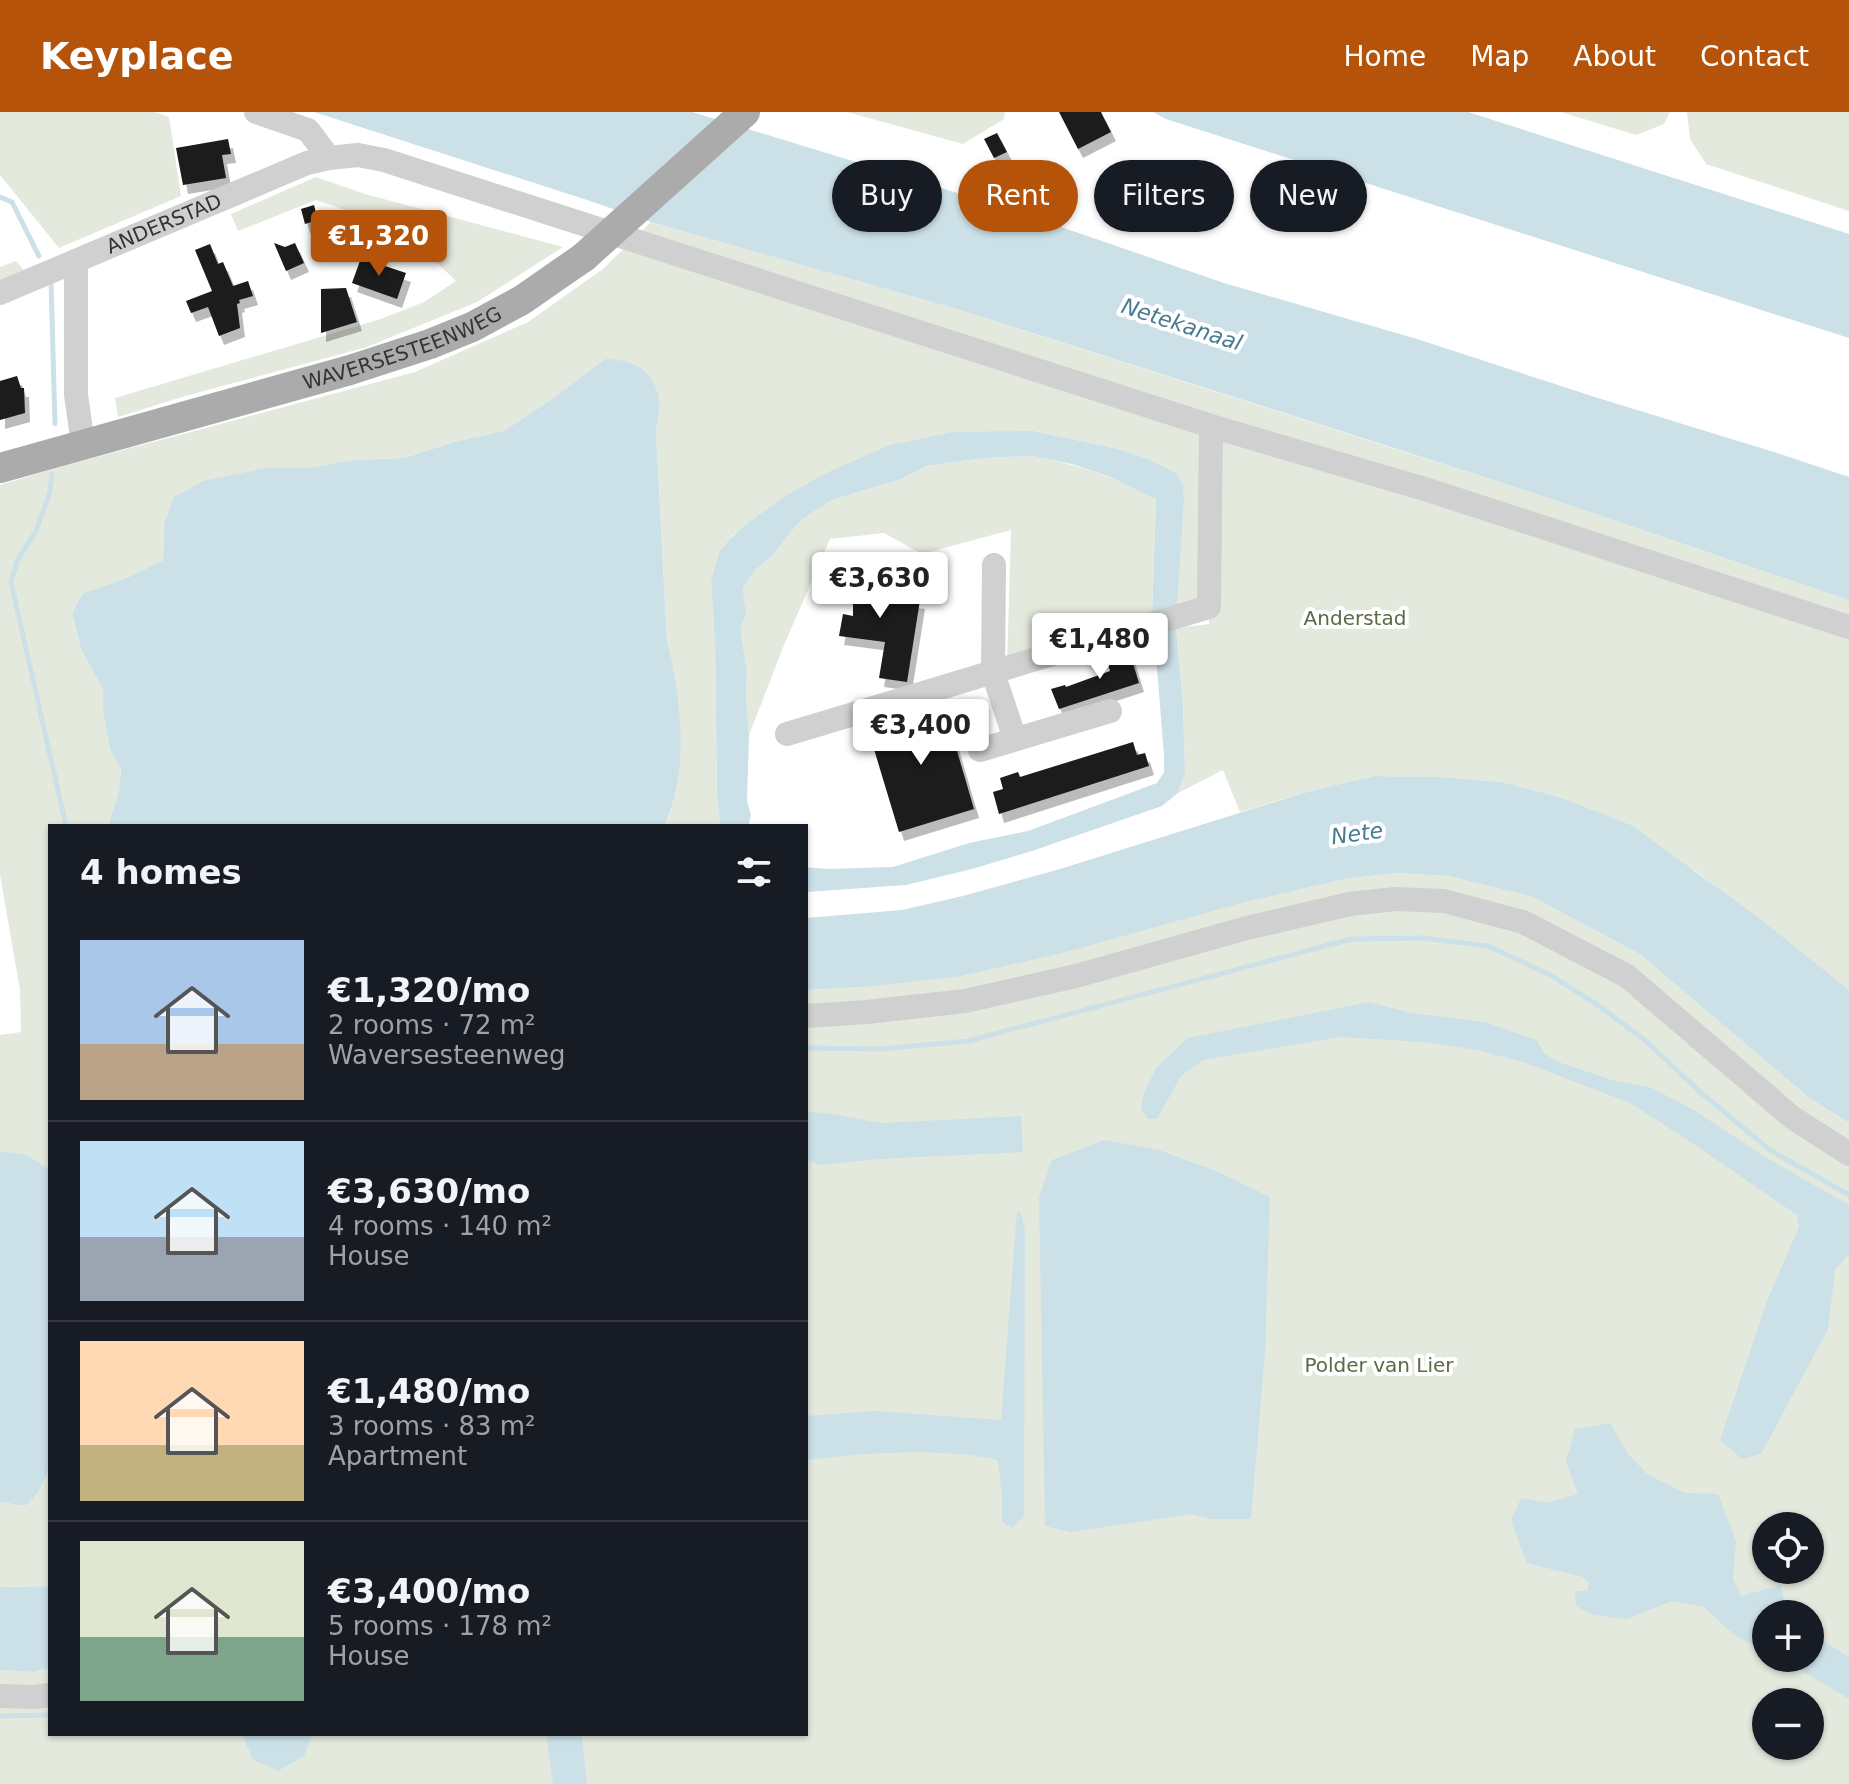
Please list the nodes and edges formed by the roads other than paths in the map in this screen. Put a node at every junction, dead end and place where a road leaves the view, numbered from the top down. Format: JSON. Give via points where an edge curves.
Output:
{"nodes":[{"id":1,"x":256,"y":112,"type":"edge"},
{"id":2,"x":745,"y":112,"type":"edge"},
{"id":3,"x":329,"y":158,"type":"junction"},
{"id":4,"x":76,"y":261,"type":"junction"},
{"id":5,"x":0,"y":293,"type":"edge"},
{"id":6,"x":1211,"y":426,"type":"junction"},
{"id":7,"x":83,"y":444,"type":"junction"},
{"id":8,"x":0,"y":468,"type":"edge"},
{"id":9,"x":994,"y":565,"type":"dead end"},
{"id":10,"x":1849,"y":627,"type":"edge"},
{"id":11,"x":993,"y":673,"type":"junction"},
{"id":12,"x":1110,"y":711,"type":"dead end"},
{"id":13,"x":787,"y":734,"type":"dead end"},
{"id":14,"x":1015,"y":739,"type":"junction"},
{"id":15,"x":980,"y":750,"type":"dead end"},
{"id":16,"x":808,"y":1016,"type":"edge"},
{"id":17,"x":1849,"y":1154,"type":"edge"},
{"id":18,"x":48,"y":1695,"type":"edge"},
{"id":19,"x":0,"y":1696,"type":"edge"}],
"edges":[{"from":1,"to":3,"type":"street","via":[[308,130]]},
{"from":2,"to":7,"type":"main road","name":"WAVERSESTEENWEG","bridge":true,"via":[[584,257],[472,327],[350,370]]},
{"from":3,"to":4,"type":"street","name":"ANDERSTAD"},
{"from":3,"to":6,"type":"street","name":"ANDERSTAD","via":[[358,155],[384,160]]},
{"from":4,"to":5,"type":"street","name":"ANDERSTAD"},
{"from":4,"to":7,"type":"street","via":[[76,395]]},
{"from":6,"to":10,"type":"street","via":[[1428,490]]},
{"from":6,"to":11,"type":"street","via":[[1209,607]]},
{"from":7,"to":8,"type":"main road","name":"WAVERSESTEENWEG"},
{"from":9,"to":11,"type":"street"},
{"from":11,"to":13,"type":"street"},
{"from":11,"to":14,"type":"street"},
{"from":12,"to":14,"type":"street"},
{"from":14,"to":15,"type":"street"},
{"from":16,"to":17,"type":"street","via":[[965,1001],[1350,904],[1444,901],[1523,922],[1627,976],[1793,1118]]},
{"from":18,"to":19,"type":"street"}]}
